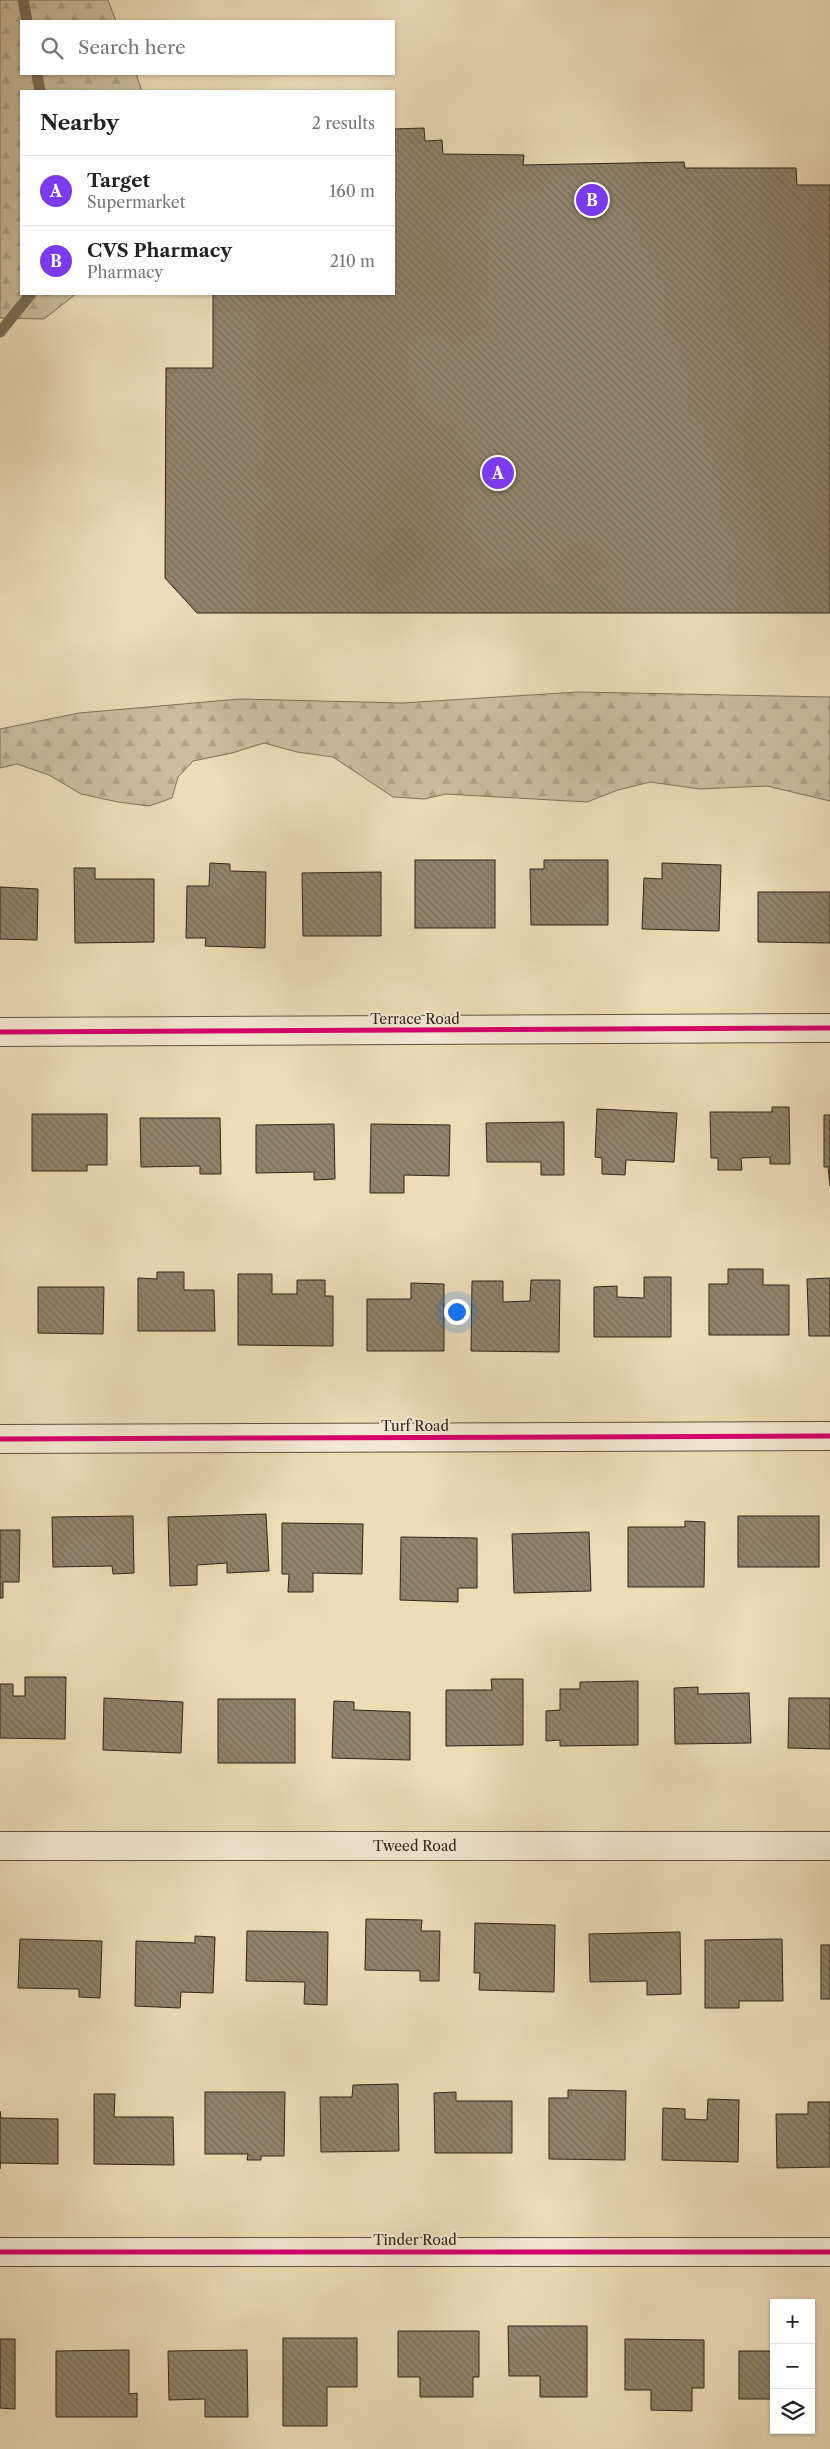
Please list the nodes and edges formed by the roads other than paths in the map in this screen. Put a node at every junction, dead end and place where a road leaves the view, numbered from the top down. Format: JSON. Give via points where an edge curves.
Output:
{"nodes":[{"id":1,"x":830,"y":1028,"type":"edge"},
{"id":2,"x":0,"y":1032,"type":"edge"},
{"id":3,"x":830,"y":1436,"type":"edge"},
{"id":4,"x":0,"y":1438,"type":"edge"},
{"id":5,"x":0,"y":1846,"type":"edge"},
{"id":6,"x":830,"y":1846,"type":"edge"},
{"id":7,"x":0,"y":2252,"type":"edge"},
{"id":8,"x":830,"y":2252,"type":"edge"}],
"edges":[{"from":1,"to":2,"type":"street","name":"Terrace Road"},
{"from":3,"to":4,"type":"street","name":"Turf Road"},
{"from":5,"to":6,"type":"street","name":"Tweed Road"},
{"from":7,"to":8,"type":"street","name":"Tinder Road"}]}
